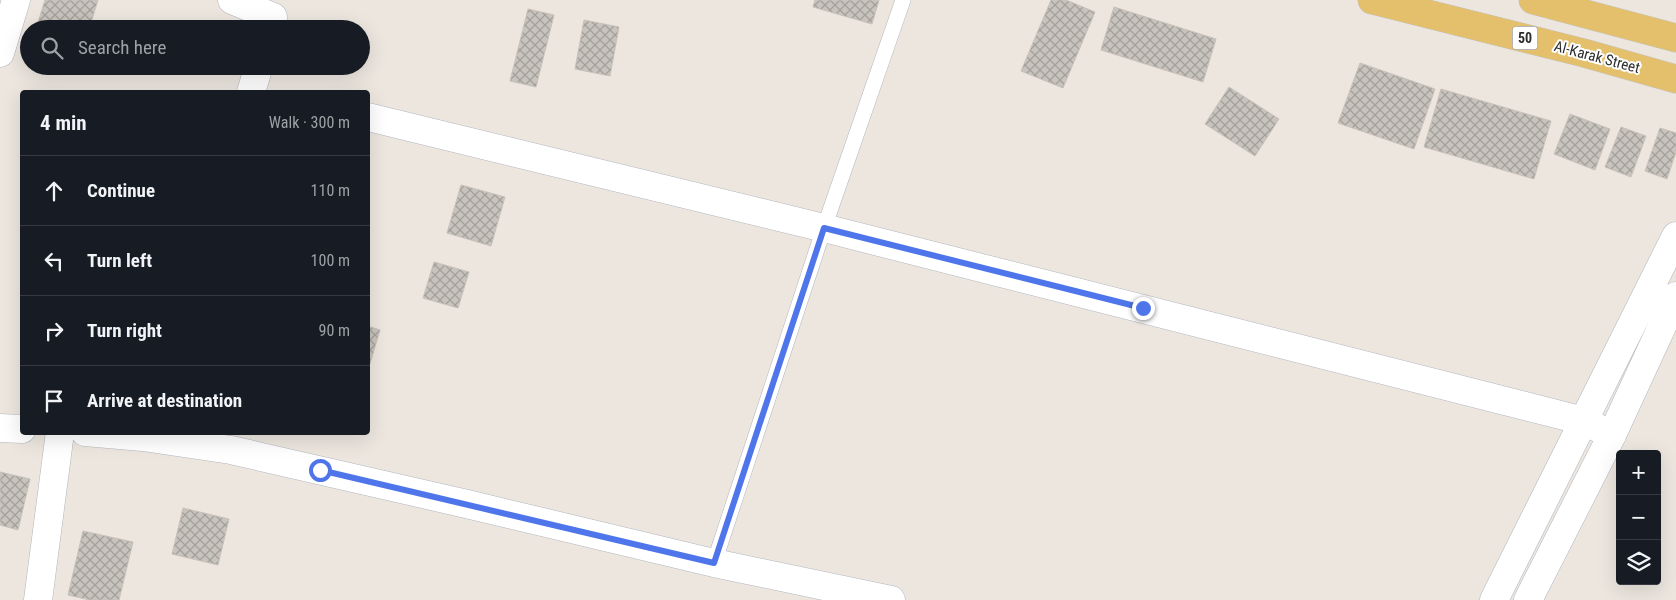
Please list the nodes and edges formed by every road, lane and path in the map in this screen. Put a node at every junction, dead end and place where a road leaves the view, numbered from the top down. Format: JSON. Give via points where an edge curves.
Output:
{"nodes":[{"id":1,"x":16,"y":0,"type":"edge"},
{"id":2,"x":232,"y":0,"type":"edge"},
{"id":3,"x":903,"y":0,"type":"edge"},
{"id":4,"x":1372,"y":0,"type":"edge"},
{"id":5,"x":1533,"y":0,"type":"edge"},
{"id":6,"x":274,"y":15,"type":"edge"},
{"id":7,"x":1676,"y":38,"type":"edge"},
{"id":8,"x":0,"y":54,"type":"edge"},
{"id":9,"x":1676,"y":79,"type":"edge"},
{"id":10,"x":370,"y":117,"type":"edge"},
{"id":11,"x":824,"y":228,"type":"junction"},
{"id":12,"x":1676,"y":236,"type":"edge"},
{"id":13,"x":1676,"y":296,"type":"edge"},
{"id":14,"x":1584,"y":421,"type":"junction"},
{"id":15,"x":0,"y":428,"type":"edge"},
{"id":16,"x":20,"y":429,"type":"edge"},
{"id":17,"x":60,"y":435,"type":"edge"},
{"id":18,"x":149,"y":435,"type":"edge"},
{"id":19,"x":1612,"y":435,"type":"junction"},
{"id":20,"x":714,"y":563,"type":"junction"},
{"id":21,"x":815,"y":592,"type":"edge"},
{"id":22,"x":38,"y":600,"type":"edge"},
{"id":23,"x":891,"y":600,"type":"edge"},
{"id":24,"x":1494,"y":600,"type":"edge"},
{"id":25,"x":1528,"y":600,"type":"edge"}],
"edges":[{"from":1,"to":8,"type":"street"},
{"from":2,"to":6,"type":"street"},
{"from":3,"to":11,"type":"lane"},
{"from":4,"to":9,"type":"main road","name":"Al-Karak Street","number":"50"},
{"from":5,"to":7,"type":"main road"},
{"from":10,"to":11,"type":"street"},
{"from":11,"to":14,"type":"street"},
{"from":11,"to":20,"type":"lane"},
{"from":12,"to":14,"type":"street"},
{"from":13,"to":19,"type":"street"},
{"from":14,"to":19,"type":"street"},
{"from":14,"to":24,"type":"street"},
{"from":15,"to":16,"type":"street"},
{"from":17,"to":22,"type":"street"},
{"from":18,"to":20,"type":"street","via":[[311,468]]},
{"from":19,"to":25,"type":"street"},
{"from":20,"to":21,"type":"street"},
{"from":21,"to":23,"type":"street"}]}
